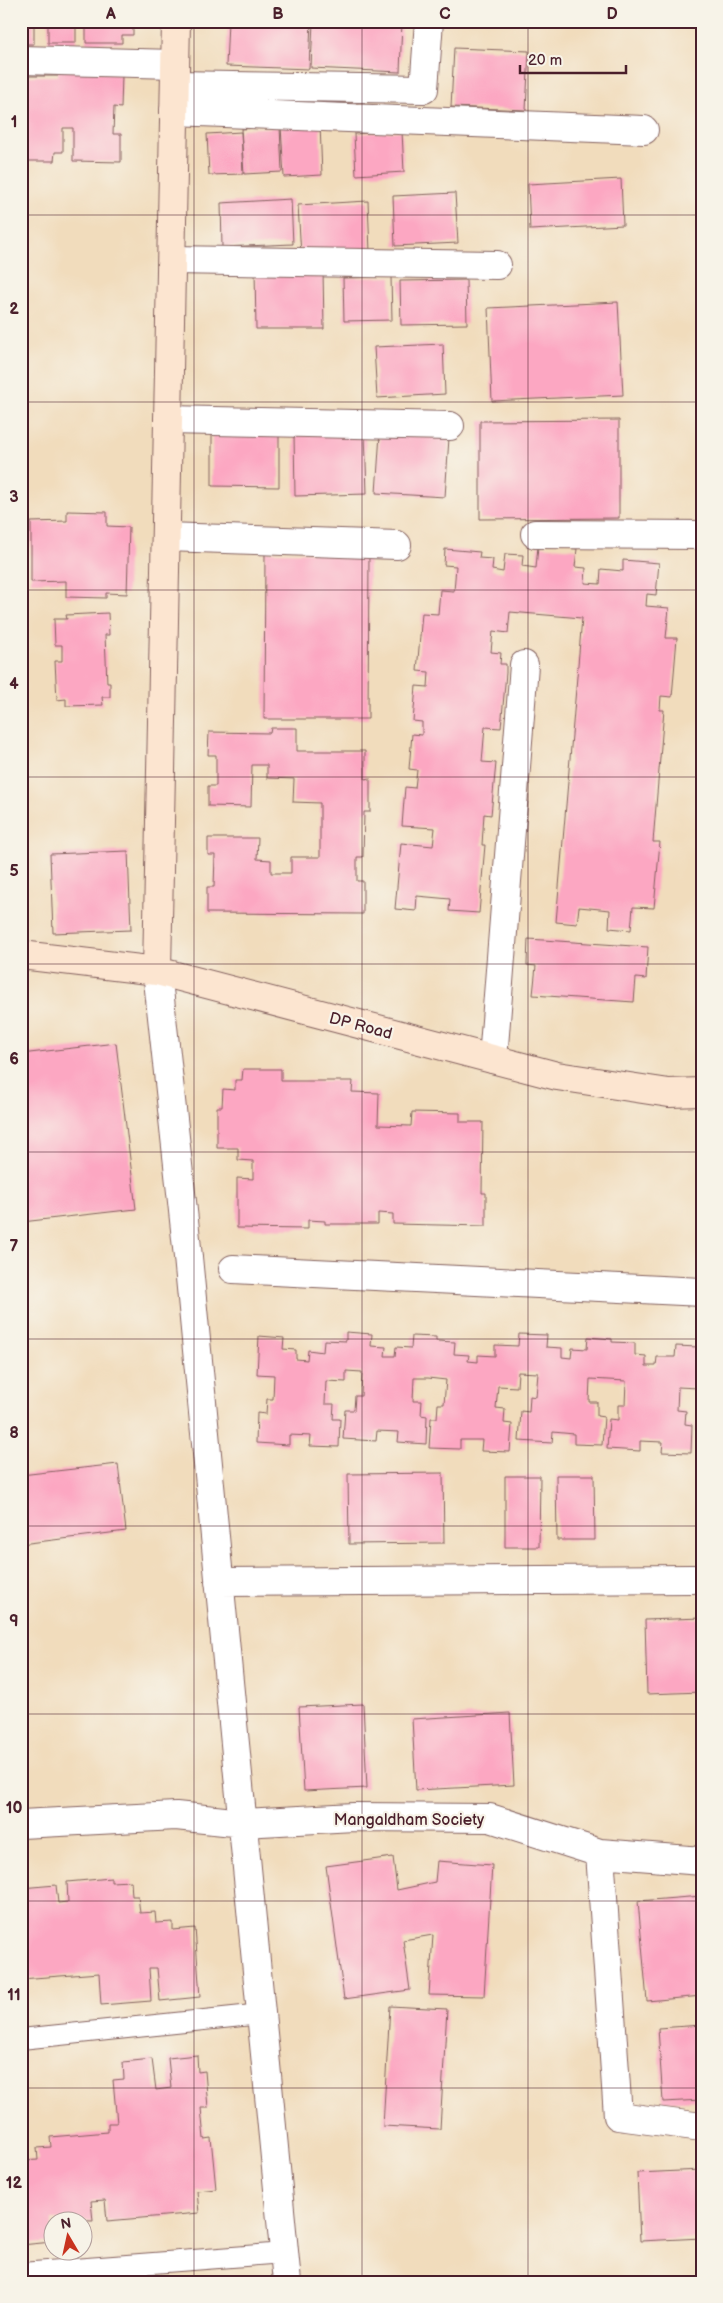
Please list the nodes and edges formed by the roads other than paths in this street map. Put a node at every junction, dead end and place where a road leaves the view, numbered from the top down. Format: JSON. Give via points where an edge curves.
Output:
{"nodes":[{"id":1,"x":176,"y":21,"type":"edge"},
{"id":2,"x":429,"y":21,"type":"edge"},
{"id":3,"x":21,"y":60,"type":"edge"},
{"id":4,"x":175,"y":87,"type":"junction"},
{"id":5,"x":644,"y":130,"type":"dead end"},
{"id":6,"x":172,"y":260,"type":"junction"},
{"id":7,"x":497,"y":265,"type":"dead end"},
{"id":8,"x":168,"y":420,"type":"junction"},
{"id":9,"x":450,"y":426,"type":"dead end"},
{"id":10,"x":536,"y":534,"type":"dead end"},
{"id":11,"x":702,"y":535,"type":"edge"},
{"id":12,"x":166,"y":537,"type":"junction"},
{"id":13,"x":397,"y":545,"type":"dead end"},
{"id":14,"x":524,"y":664,"type":"dead end"},
{"id":15,"x":21,"y":955,"type":"edge"},
{"id":16,"x":157,"y":972,"type":"junction"},
{"id":17,"x":493,"y":1059,"type":"junction"},
{"id":18,"x":702,"y":1092,"type":"edge"},
{"id":19,"x":233,"y":1269,"type":"dead end"},
{"id":20,"x":702,"y":1292,"type":"edge"},
{"id":21,"x":693,"y":1579,"type":"dead end"},
{"id":22,"x":219,"y":1582,"type":"junction"},
{"id":23,"x":243,"y":1823,"type":"junction"},
{"id":24,"x":21,"y":1824,"type":"edge"},
{"id":25,"x":600,"y":1853,"type":"junction"},
{"id":26,"x":702,"y":1861,"type":"edge"},
{"id":27,"x":262,"y":2014,"type":"junction"},
{"id":28,"x":21,"y":2039,"type":"edge"},
{"id":29,"x":702,"y":2127,"type":"edge"},
{"id":30,"x":284,"y":2253,"type":"junction"},
{"id":31,"x":21,"y":2273,"type":"edge"},
{"id":32,"x":287,"y":2282,"type":"edge"}],
"edges":[{"from":1,"to":4,"type":"street"},
{"from":2,"to":4,"type":"street","via":[[424,89]]},
{"from":3,"to":4,"type":"street"},
{"from":4,"to":5,"type":"street"},
{"from":4,"to":6,"type":"street"},
{"from":6,"to":7,"type":"street"},
{"from":6,"to":8,"type":"street"},
{"from":8,"to":9,"type":"street"},
{"from":8,"to":12,"type":"street"},
{"from":10,"to":11,"type":"street"},
{"from":12,"to":13,"type":"street"},
{"from":12,"to":16,"type":"street"},
{"from":14,"to":17,"type":"street"},
{"from":15,"to":16,"type":"street","name":"DP Road"},
{"from":16,"to":17,"type":"street","name":"DP Road"},
{"from":16,"to":22,"type":"street"},
{"from":17,"to":18,"type":"street","name":"DP Road","via":[[557,1076],[669,1093]]},
{"from":19,"to":20,"type":"street"},
{"from":21,"to":22,"type":"street"},
{"from":22,"to":23,"type":"street"},
{"from":23,"to":24,"type":"street","name":"Mangaldham Society","via":[[176,1816]]},
{"from":23,"to":25,"type":"street","name":"Mangaldham Society","via":[[354,1817],[490,1818]]},
{"from":23,"to":27,"type":"street"},
{"from":25,"to":26,"type":"street","name":"Mangaldham Society"},
{"from":25,"to":29,"type":"street","via":[[618,2116]]},
{"from":27,"to":28,"type":"lane"},
{"from":27,"to":30,"type":"street"},
{"from":30,"to":31,"type":"lane"},
{"from":30,"to":32,"type":"street"}]}
